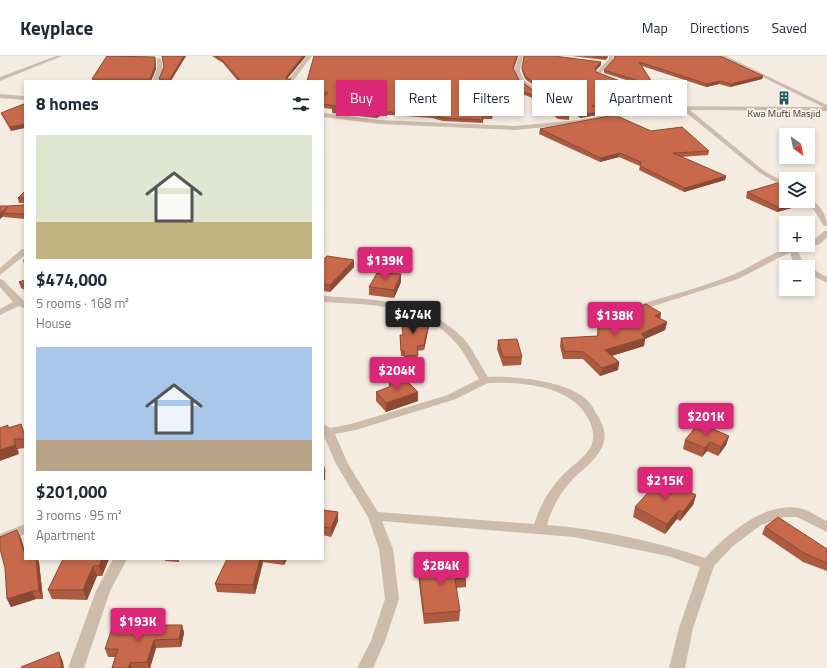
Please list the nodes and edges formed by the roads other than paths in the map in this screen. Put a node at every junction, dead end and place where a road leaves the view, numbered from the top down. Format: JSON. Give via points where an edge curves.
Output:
{"nodes":[{"id":1,"x":60,"y":56,"type":"edge"},
{"id":2,"x":310,"y":56,"type":"edge"},
{"id":3,"x":315,"y":56,"type":"edge"},
{"id":4,"x":521,"y":56,"type":"edge"},
{"id":5,"x":611,"y":56,"type":"edge"},
{"id":6,"x":722,"y":56,"type":"edge"},
{"id":7,"x":159,"y":59,"type":"dead end"},
{"id":8,"x":0,"y":79,"type":"edge"},
{"id":9,"x":155,"y":80,"type":"edge"},
{"id":10,"x":291,"y":80,"type":"edge"},
{"id":11,"x":615,"y":80,"type":"edge"},
{"id":12,"x":0,"y":96,"type":"edge"},
{"id":13,"x":24,"y":98,"type":"edge"},
{"id":14,"x":687,"y":107,"type":"edge"},
{"id":15,"x":827,"y":108,"type":"edge"},
{"id":16,"x":687,"y":110,"type":"edge"},
{"id":17,"x":324,"y":115,"type":"edge"},
{"id":18,"x":611,"y":116,"type":"edge"},
{"id":19,"x":579,"y":122,"type":"junction"},
{"id":20,"x":779,"y":182,"type":"edge"},
{"id":21,"x":815,"y":205,"type":"edge"},
{"id":22,"x":827,"y":224,"type":"edge"},
{"id":23,"x":827,"y":233,"type":"edge"},
{"id":24,"x":815,"y":243,"type":"edge"},
{"id":25,"x":24,"y":252,"type":"edge"},
{"id":26,"x":790,"y":252,"type":"edge"},
{"id":27,"x":0,"y":272,"type":"edge"},
{"id":28,"x":815,"y":274,"type":"edge"},
{"id":29,"x":827,"y":280,"type":"edge"},
{"id":30,"x":0,"y":282,"type":"edge"},
{"id":31,"x":324,"y":299,"type":"edge"},
{"id":32,"x":22,"y":304,"type":"edge"},
{"id":33,"x":638,"y":308,"type":"edge"},
{"id":34,"x":0,"y":312,"type":"edge"},
{"id":35,"x":485,"y":380,"type":"junction"},
{"id":36,"x":325,"y":430,"type":"edge"},
{"id":37,"x":374,"y":516,"type":"junction"},
{"id":38,"x":827,"y":528,"type":"edge"},
{"id":39,"x":24,"y":529,"type":"edge"},
{"id":40,"x":539,"y":529,"type":"junction"},
{"id":41,"x":0,"y":540,"type":"edge"},
{"id":42,"x":119,"y":560,"type":"edge"},
{"id":43,"x":708,"y":564,"type":"junction"},
{"id":44,"x":76,"y":668,"type":"edge"},
{"id":45,"x":366,"y":668,"type":"edge"},
{"id":46,"x":677,"y":668,"type":"edge"}],
"edges":[{"from":1,"to":8,"type":"street"},
{"from":2,"to":3,"type":"street"},
{"from":2,"to":10,"type":"street"},
{"from":4,"to":19,"type":"street","via":[[517,71],[522,81]]},
{"from":5,"to":11,"type":"street","via":[[612,59],[604,63],[598,73]]},
{"from":6,"to":15,"type":"street"},
{"from":7,"to":9,"type":"street","via":[[160,69]]},
{"from":12,"to":13,"type":"street"},
{"from":14,"to":15,"type":"street"},
{"from":16,"to":20,"type":"street","via":[[762,172]]},
{"from":17,"to":19,"type":"street","via":[[366,122],[475,128],[526,128]]},
{"from":18,"to":19,"type":"street"},
{"from":21,"to":22,"type":"street"},
{"from":23,"to":24,"type":"street"},
{"from":25,"to":27,"type":"street"},
{"from":26,"to":33,"type":"street","via":[[777,255],[723,282]]},
{"from":28,"to":29,"type":"street"},
{"from":30,"to":32,"type":"street"},
{"from":31,"to":35,"type":"street","via":[[401,306],[434,319],[460,341]]},
{"from":32,"to":34,"type":"street"},
{"from":35,"to":36,"type":"street","via":[[452,397],[352,427]]},
{"from":35,"to":40,"type":"street","via":[[526,381],[547,386],[579,400],[589,410],[600,431],[595,449],[586,462],[567,478],[546,507]]},
{"from":36,"to":37,"type":"street","via":[[342,464]]},
{"from":37,"to":40,"type":"street"},
{"from":37,"to":45,"type":"street","via":[[386,550],[392,599]]},
{"from":38,"to":43,"type":"street","via":[[799,514],[776,513],[757,522],[728,542]]},
{"from":39,"to":41,"type":"street"},
{"from":40,"to":43,"type":"street","via":[[581,534],[669,551]]},
{"from":42,"to":44,"type":"street","via":[[103,591]]},
{"from":43,"to":46,"type":"street","via":[[686,628]]}]}
